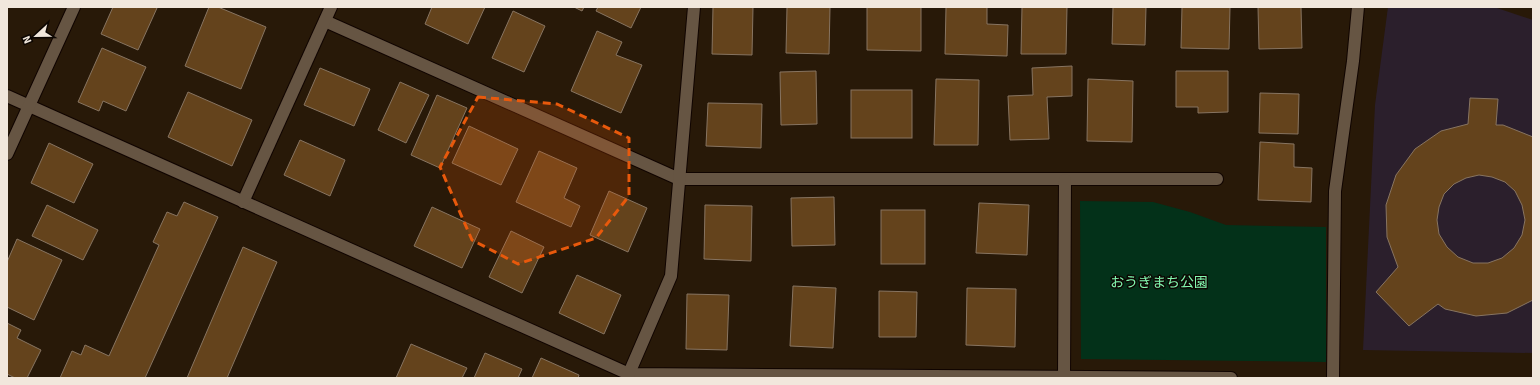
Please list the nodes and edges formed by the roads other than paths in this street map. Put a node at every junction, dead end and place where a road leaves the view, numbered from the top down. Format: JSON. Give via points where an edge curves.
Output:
{"nodes":[{"id":1,"x":74,"y":7,"type":"edge"},
{"id":2,"x":331,"y":7,"type":"edge"},
{"id":3,"x":694,"y":7,"type":"edge"},
{"id":4,"x":1358,"y":7,"type":"edge"},
{"id":5,"x":325,"y":21,"type":"junction"},
{"id":6,"x":7,"y":96,"type":"edge"},
{"id":7,"x":30,"y":107,"type":"junction"},
{"id":8,"x":7,"y":154,"type":"edge"},
{"id":9,"x":680,"y":178,"type":"junction"},
{"id":10,"x":1217,"y":179,"type":"dead end"},
{"id":11,"x":1065,"y":180,"type":"junction"},
{"id":12,"x":244,"y":202,"type":"junction"},
{"id":13,"x":628,"y":376,"type":"edge"},
{"id":14,"x":1064,"y":377,"type":"junction"},
{"id":15,"x":1231,"y":378,"type":"edge"},
{"id":16,"x":1332,"y":378,"type":"edge"}],
"edges":[{"from":1,"to":7,"type":"street"},
{"from":2,"to":5,"type":"street"},
{"from":3,"to":9,"type":"street"},
{"from":4,"to":16,"type":"street","via":[[1353,61],[1334,191]]},
{"from":5,"to":9,"type":"street"},
{"from":5,"to":12,"type":"street"},
{"from":6,"to":7,"type":"street"},
{"from":7,"to":8,"type":"street"},
{"from":7,"to":12,"type":"street"},
{"from":9,"to":11,"type":"street"},
{"from":9,"to":13,"type":"street","via":[[671,276]]},
{"from":10,"to":11,"type":"street"},
{"from":11,"to":14,"type":"street"},
{"from":12,"to":13,"type":"street"},
{"from":13,"to":14,"type":"street"},
{"from":14,"to":15,"type":"street"}]}
